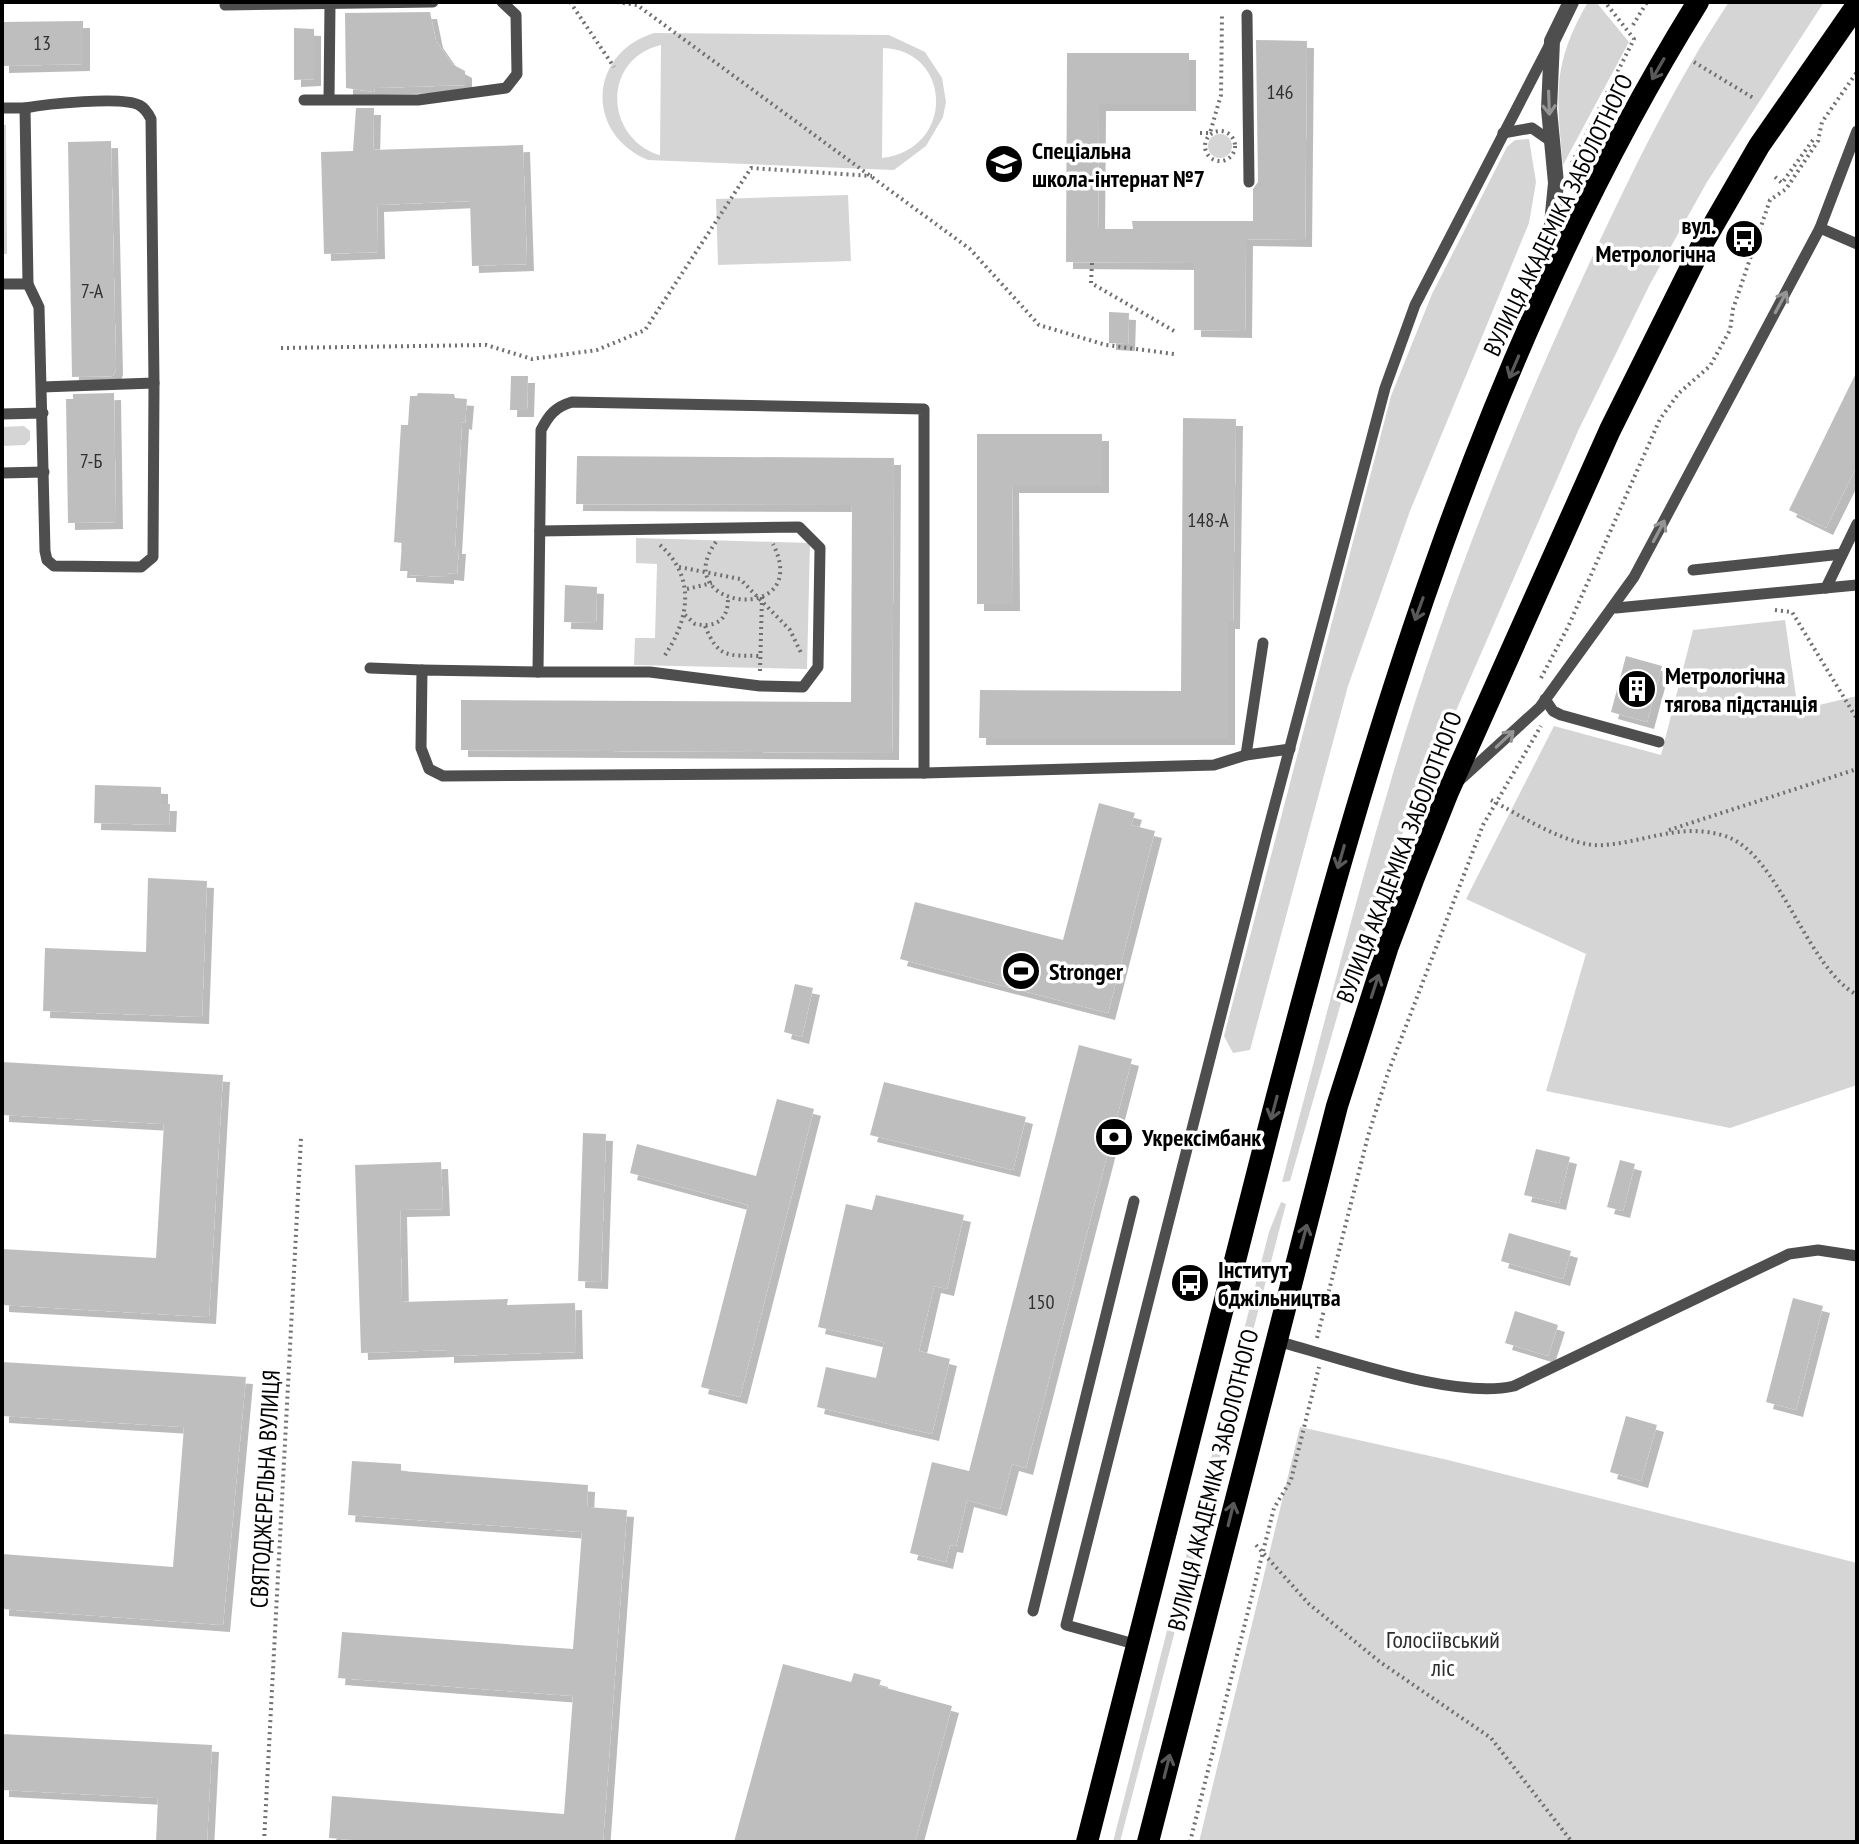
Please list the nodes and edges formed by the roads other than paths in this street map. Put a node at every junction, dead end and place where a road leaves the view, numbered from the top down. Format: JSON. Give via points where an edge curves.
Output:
{"nodes":[{"id":1,"x":433,"y":2,"type":"edge"},
{"id":2,"x":502,"y":2,"type":"edge"},
{"id":3,"x":1571,"y":2,"type":"edge"},
{"id":4,"x":1698,"y":2,"type":"edge"},
{"id":5,"x":330,"y":4,"type":"edge"},
{"id":6,"x":225,"y":5,"type":"dead end"},
{"id":7,"x":1857,"y":5,"type":"edge"},
{"id":8,"x":1247,"y":15,"type":"dead end"},
{"id":9,"x":1552,"y":41,"type":"junction"},
{"id":10,"x":329,"y":99,"type":"junction"},
{"id":11,"x":304,"y":100,"type":"dead end"},
{"id":12,"x":2,"y":108,"type":"edge"},
{"id":13,"x":25,"y":108,"type":"junction"},
{"id":14,"x":1857,"y":131,"type":"edge"},
{"id":15,"x":1503,"y":133,"type":"junction"},
{"id":16,"x":1553,"y":143,"type":"junction"},
{"id":17,"x":1843,"y":171,"type":"junction"},
{"id":18,"x":1857,"y":171,"type":"edge"},
{"id":19,"x":1249,"y":182,"type":"dead end"},
{"id":20,"x":1820,"y":228,"type":"junction"},
{"id":21,"x":1857,"y":244,"type":"edge"},
{"id":22,"x":2,"y":284,"type":"edge"},
{"id":23,"x":28,"y":284,"type":"junction"},
{"id":24,"x":1544,"y":295,"type":"junction"},
{"id":25,"x":154,"y":383,"type":"junction"},
{"id":26,"x":42,"y":387,"type":"junction"},
{"id":27,"x":43,"y":413,"type":"junction"},
{"id":28,"x":2,"y":414,"type":"edge"},
{"id":29,"x":44,"y":472,"type":"junction"},
{"id":30,"x":2,"y":473,"type":"edge"},
{"id":31,"x":1857,"y":524,"type":"edge"},
{"id":32,"x":540,"y":531,"type":"junction"},
{"id":33,"x":1842,"y":554,"type":"junction"},
{"id":34,"x":1693,"y":570,"type":"dead end"},
{"id":35,"x":1857,"y":585,"type":"edge"},
{"id":36,"x":1826,"y":588,"type":"junction"},
{"id":37,"x":1616,"y":608,"type":"junction"},
{"id":38,"x":1263,"y":643,"type":"dead end"},
{"id":39,"x":370,"y":668,"type":"dead end"},
{"id":40,"x":422,"y":670,"type":"junction"},
{"id":41,"x":538,"y":672,"type":"junction"},
{"id":42,"x":1543,"y":703,"type":"junction"},
{"id":43,"x":1659,"y":742,"type":"dead end"},
{"id":44,"x":1290,"y":749,"type":"junction"},
{"id":45,"x":1246,"y":755,"type":"junction"},
{"id":46,"x":924,"y":773,"type":"junction"},
{"id":47,"x":1448,"y":792,"type":"junction"},
{"id":48,"x":1134,"y":1201,"type":"dead end"},
{"id":49,"x":1857,"y":1256,"type":"edge"},
{"id":50,"x":1275,"y":1341,"type":"junction"},
{"id":51,"x":1033,"y":1611,"type":"dead end"},
{"id":52,"x":1138,"y":1645,"type":"junction"},
{"id":53,"x":1087,"y":1842,"type":"edge"},
{"id":54,"x":1148,"y":1842,"type":"edge"}],
"edges":[{"from":1,"to":5,"type":"lane"},
{"from":2,"to":10,"type":"lane","via":[[516,15],[517,74],[506,88],[418,100]]},
{"from":3,"to":9,"type":"street"},
{"from":4,"to":24,"type":"highway","name":"ВУЛИЦЯ АКАДЕМІКА ЗАБОЛОТНОГО","one_way":true,"via":[[1625,126]]},
{"from":5,"to":6,"type":"lane"},
{"from":5,"to":10,"type":"lane"},
{"from":7,"to":47,"type":"highway","name":"ВУЛИЦЯ АКАДЕМІКА ЗАБОЛОТНОГО","via":[[1759,146],[1704,241],[1610,430]]},
{"from":8,"to":19,"type":"lane"},
{"from":9,"to":15,"type":"lane"},
{"from":9,"to":16,"type":"street","one_way":true},
{"from":10,"to":11,"type":"lane"},
{"from":12,"to":13,"type":"lane"},
{"from":13,"to":23,"type":"lane"},
{"from":13,"to":25,"type":"lane","via":[[133,103],[151,119]]},
{"from":14,"to":17,"type":"lane"},
{"from":15,"to":16,"type":"lane","via":[[1532,128]]},
{"from":15,"to":44,"type":"lane","via":[[1415,305],[1385,388]]},
{"from":16,"to":24,"type":"street","via":[[1556,205]]},
{"from":17,"to":18,"type":"lane"},
{"from":17,"to":20,"type":"lane"},
{"from":20,"to":21,"type":"lane"},
{"from":37,"to":20,"type":"lane","one_way":true},
{"from":22,"to":23,"type":"lane"},
{"from":23,"to":26,"type":"lane","via":[[39,307]]},
{"from":24,"to":52,"type":"highway","name":"ВУЛИЦЯ АКАДЕМІКА ЗАБОЛОТНОГО","one_way":true,"via":[[1476,455],[1373,750],[1281,1081]]},
{"from":25,"to":26,"type":"lane"},
{"from":25,"to":29,"type":"lane","via":[[155,546],[148,564],[62,568],[47,560]]},
{"from":26,"to":27,"type":"lane"},
{"from":27,"to":28,"type":"lane"},
{"from":27,"to":29,"type":"lane"},
{"from":29,"to":30,"type":"lane"},
{"from":31,"to":33,"type":"lane"},
{"from":32,"to":41,"type":"lane"},
{"from":32,"to":41,"type":"lane","via":[[799,527],[820,548],[818,667],[803,687],[650,672]]},
{"from":32,"to":46,"type":"lane","via":[[541,430],[559,406],[572,402],[924,409]]},
{"from":33,"to":34,"type":"lane"},
{"from":33,"to":36,"type":"lane"},
{"from":35,"to":36,"type":"lane"},
{"from":36,"to":37,"type":"lane"},
{"from":37,"to":42,"type":"lane"},
{"from":38,"to":45,"type":"lane"},
{"from":39,"to":40,"type":"lane"},
{"from":40,"to":41,"type":"lane"},
{"from":40,"to":46,"type":"lane","via":[[421,748],[429,769],[443,776]]},
{"from":42,"to":43,"type":"lane","via":[[1561,715]]},
{"from":47,"to":42,"type":"lane","one_way":true},
{"from":44,"to":45,"type":"lane"},
{"from":44,"to":52,"type":"lane","via":[[1066,1625]]},
{"from":45,"to":46,"type":"lane","via":[[1214,765]]},
{"from":50,"to":47,"type":"highway","name":"ВУЛИЦЯ АКАДЕМІКА ЗАБОЛОТНОГО","one_way":true,"via":[[1364,1017]]},
{"from":48,"to":51,"type":"lane"},
{"from":49,"to":50,"type":"lane","via":[[1818,1250],[1789,1254],[1500,1389],[1466,1389]]},
{"from":54,"to":50,"type":"highway","name":"ВУЛИЦЯ АКАДЕМІКА ЗАБОЛОТНОГО","one_way":true},
{"from":52,"to":53,"type":"highway","name":"ВУЛИЦЯ АКАДЕМІКА ЗАБОЛОТНОГО"}]}
